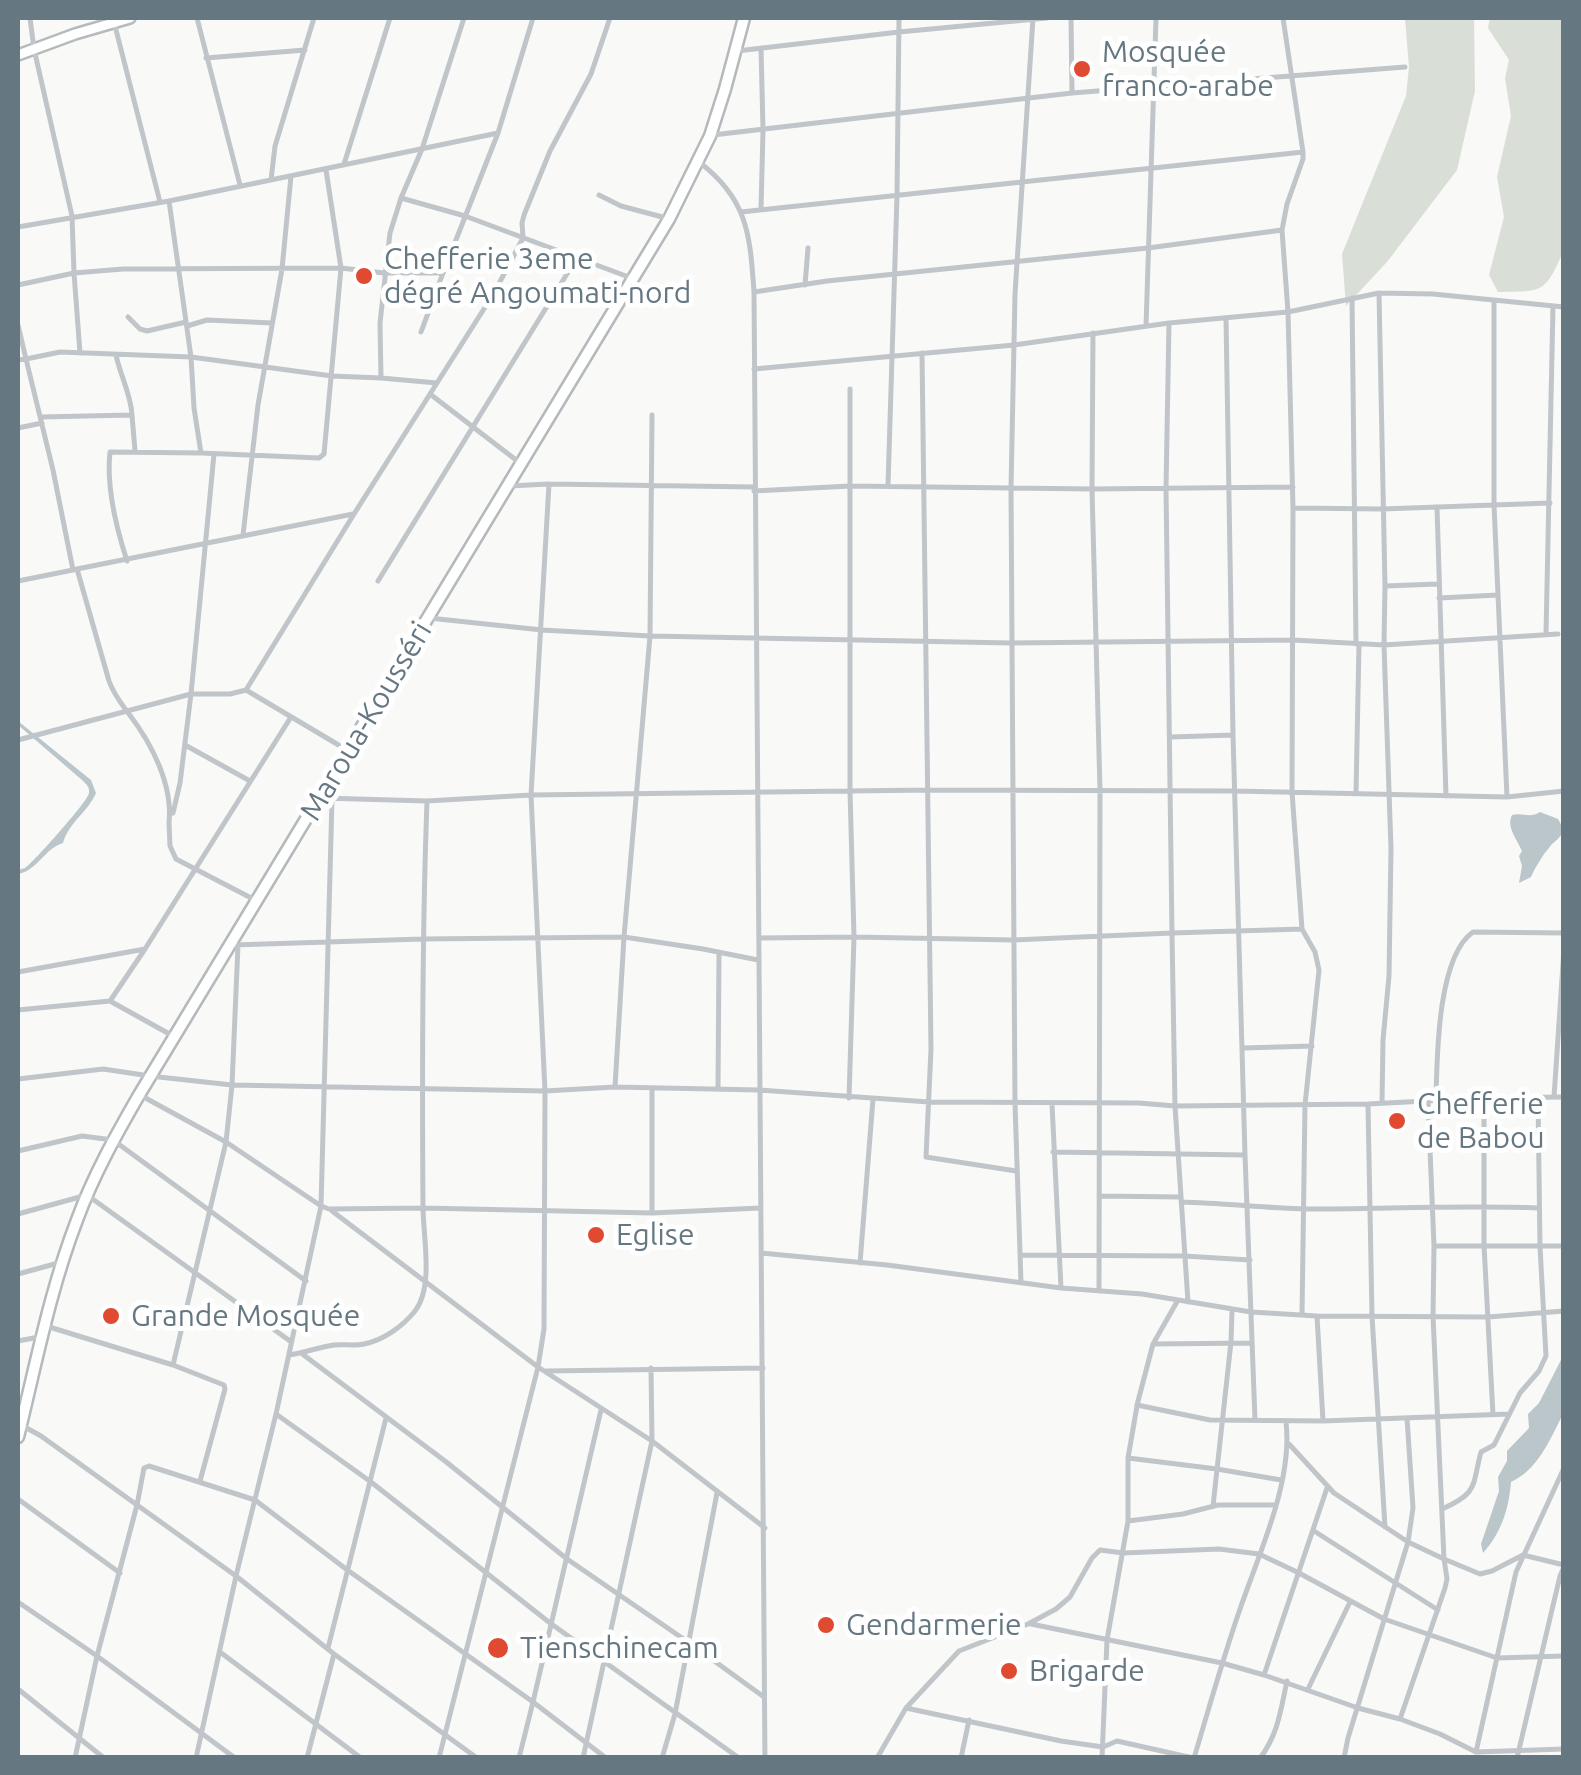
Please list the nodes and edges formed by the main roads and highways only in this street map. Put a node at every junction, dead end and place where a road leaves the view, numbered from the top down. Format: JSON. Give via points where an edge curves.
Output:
{"nodes":[{"id":1,"x":130,"y":18,"type":"edge"},
{"id":2,"x":744,"y":18,"type":"edge"},
{"id":3,"x":18,"y":55,"type":"edge"},
{"id":4,"x":20,"y":1423,"type":"edge"}],
"edges":[{"from":1,"to":3,"type":"main road"},
{"from":2,"to":4,"type":"highway","name":"Maroua-Kousséri","via":[[710,136],[669,219],[113,1140],[62,1262]]}]}
